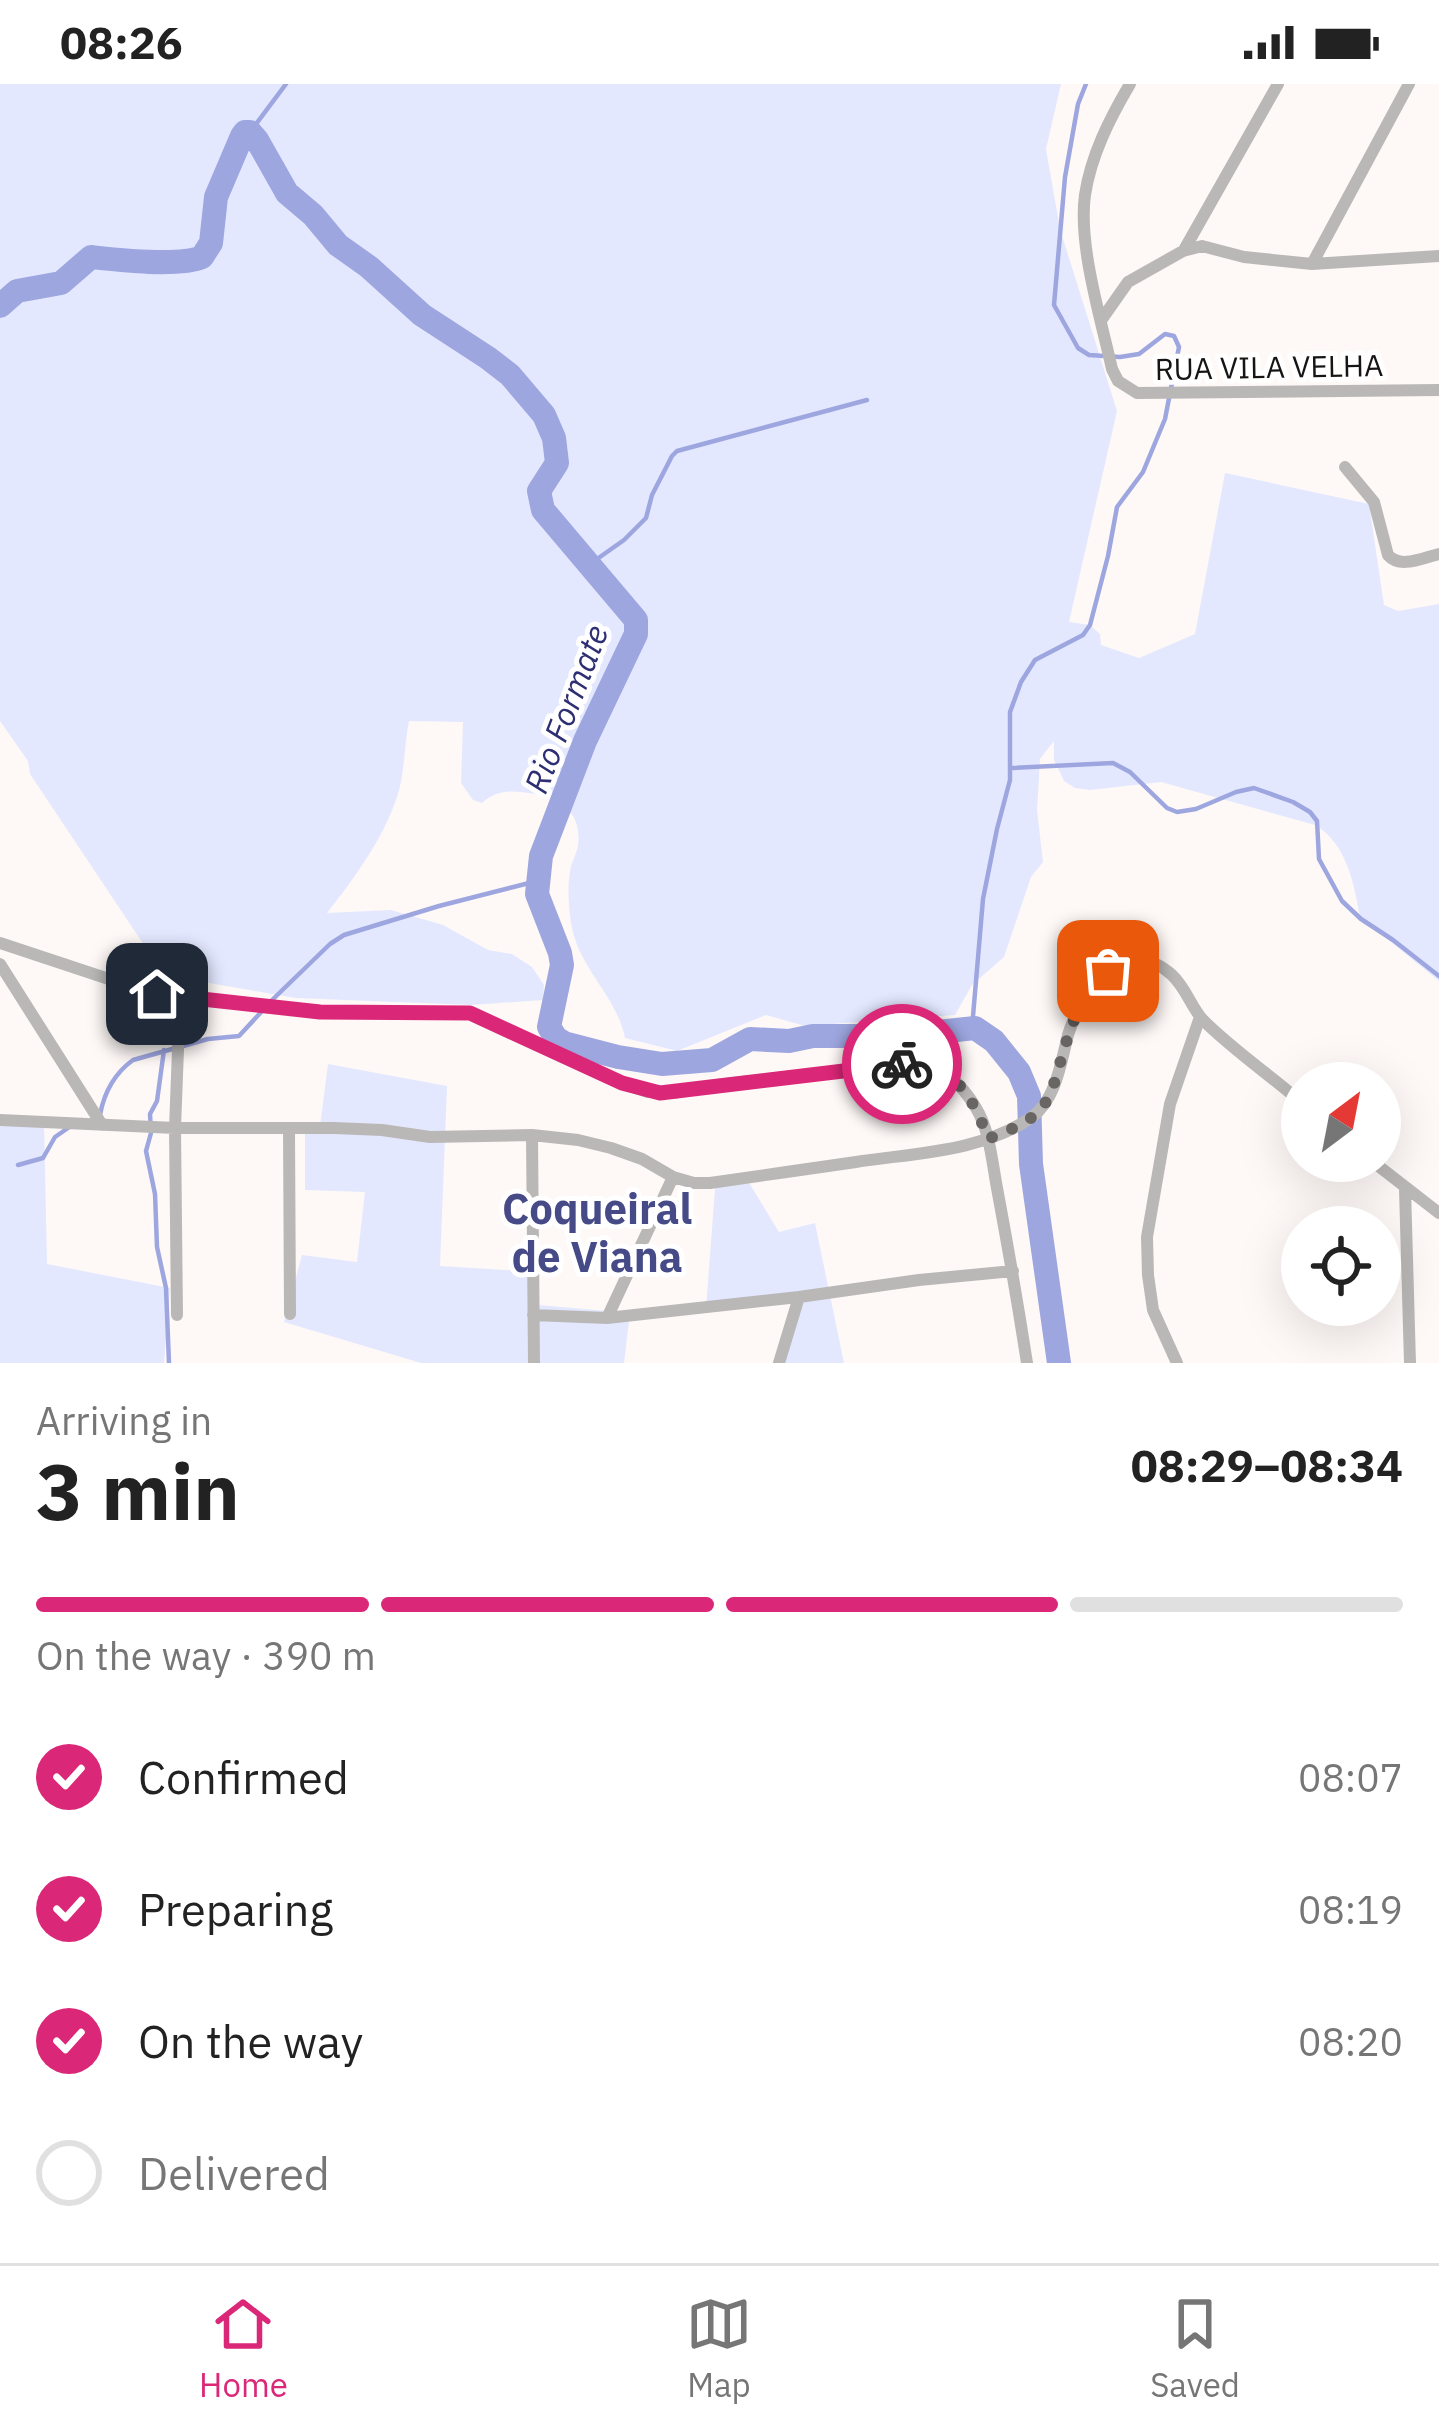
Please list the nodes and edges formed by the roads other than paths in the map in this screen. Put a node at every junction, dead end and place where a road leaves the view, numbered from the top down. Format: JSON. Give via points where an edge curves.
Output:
{"nodes":[{"id":1,"x":1130,"y":84,"type":"edge"},
{"id":2,"x":1278,"y":84,"type":"edge"},
{"id":3,"x":1409,"y":84,"type":"edge"},
{"id":4,"x":1183,"y":250,"type":"junction"},
{"id":5,"x":1439,"y":256,"type":"edge"},
{"id":6,"x":1312,"y":264,"type":"junction"},
{"id":7,"x":1101,"y":320,"type":"junction"},
{"id":8,"x":1439,"y":390,"type":"edge"},
{"id":9,"x":1345,"y":467,"type":"dead end"},
{"id":10,"x":1439,"y":554,"type":"edge"},
{"id":11,"x":0,"y":944,"type":"edge"},
{"id":12,"x":0,"y":964,"type":"edge"},
{"id":13,"x":180,"y":997,"type":"junction"},
{"id":14,"x":1200,"y":1018,"type":"junction"},
{"id":15,"x":1281,"y":1085,"type":"edge"},
{"id":16,"x":0,"y":1120,"type":"edge"},
{"id":17,"x":102,"y":1125,"type":"junction"},
{"id":18,"x":175,"y":1127,"type":"junction"},
{"id":19,"x":289,"y":1129,"type":"junction"},
{"id":20,"x":532,"y":1136,"type":"junction"},
{"id":21,"x":988,"y":1139,"type":"junction"},
{"id":22,"x":674,"y":1177,"type":"junction"},
{"id":23,"x":1397,"y":1182,"type":"edge"},
{"id":24,"x":1405,"y":1189,"type":"junction"},
{"id":25,"x":1439,"y":1213,"type":"edge"},
{"id":26,"x":1013,"y":1271,"type":"junction"},
{"id":27,"x":799,"y":1297,"type":"junction"},
{"id":28,"x":290,"y":1313,"type":"dead end"},
{"id":29,"x":177,"y":1315,"type":"dead end"},
{"id":30,"x":533,"y":1315,"type":"junction"},
{"id":31,"x":607,"y":1318,"type":"junction"},
{"id":32,"x":534,"y":1363,"type":"edge"},
{"id":33,"x":779,"y":1363,"type":"edge"},
{"id":34,"x":1027,"y":1363,"type":"edge"},
{"id":35,"x":1177,"y":1363,"type":"edge"},
{"id":36,"x":1410,"y":1363,"type":"edge"}],
"edges":[{"from":1,"to":7,"type":"street","via":[[1084,200]]},
{"from":2,"to":4,"type":"street"},
{"from":3,"to":6,"type":"street"},
{"from":4,"to":6,"type":"street","via":[[1210,246]]},
{"from":4,"to":7,"type":"street","via":[[1128,282]]},
{"from":5,"to":6,"type":"street"},
{"from":7,"to":8,"type":"street","name":"RUA VILA VELHA","via":[[1112,369],[1137,393]]},
{"from":9,"to":10,"type":"street","via":[[1374,502],[1393,561]]},
{"from":11,"to":13,"type":"street"},
{"from":12,"to":17,"type":"street"},
{"from":13,"to":18,"type":"street"},
{"from":13,"to":21,"type":"street","via":[[320,1012],[470,1013],[660,1093],[924,1062],[964,1090]]},
{"from":14,"to":15,"type":"street"},
{"from":14,"to":21,"type":"street","via":[[1156,964],[1128,962],[1108,971],[1073,1019],[1053,1089],[1036,1114]]},
{"from":14,"to":35,"type":"street","via":[[1170,1104],[1147,1238],[1154,1310]]},
{"from":16,"to":17,"type":"street"},
{"from":17,"to":18,"type":"street"},
{"from":18,"to":19,"type":"street"},
{"from":18,"to":29,"type":"street"},
{"from":19,"to":20,"type":"street"},
{"from":19,"to":28,"type":"street"},
{"from":20,"to":22,"type":"street","via":[[611,1148]]},
{"from":20,"to":30,"type":"street"},
{"from":21,"to":22,"type":"street","via":[[710,1183]]},
{"from":21,"to":26,"type":"street"},
{"from":22,"to":31,"type":"street"},
{"from":23,"to":24,"type":"street"},
{"from":24,"to":25,"type":"street"},
{"from":24,"to":36,"type":"street"},
{"from":26,"to":27,"type":"street"},
{"from":26,"to":34,"type":"street"},
{"from":27,"to":31,"type":"street"},
{"from":27,"to":33,"type":"street"},
{"from":30,"to":31,"type":"street"},
{"from":30,"to":32,"type":"street"}]}
